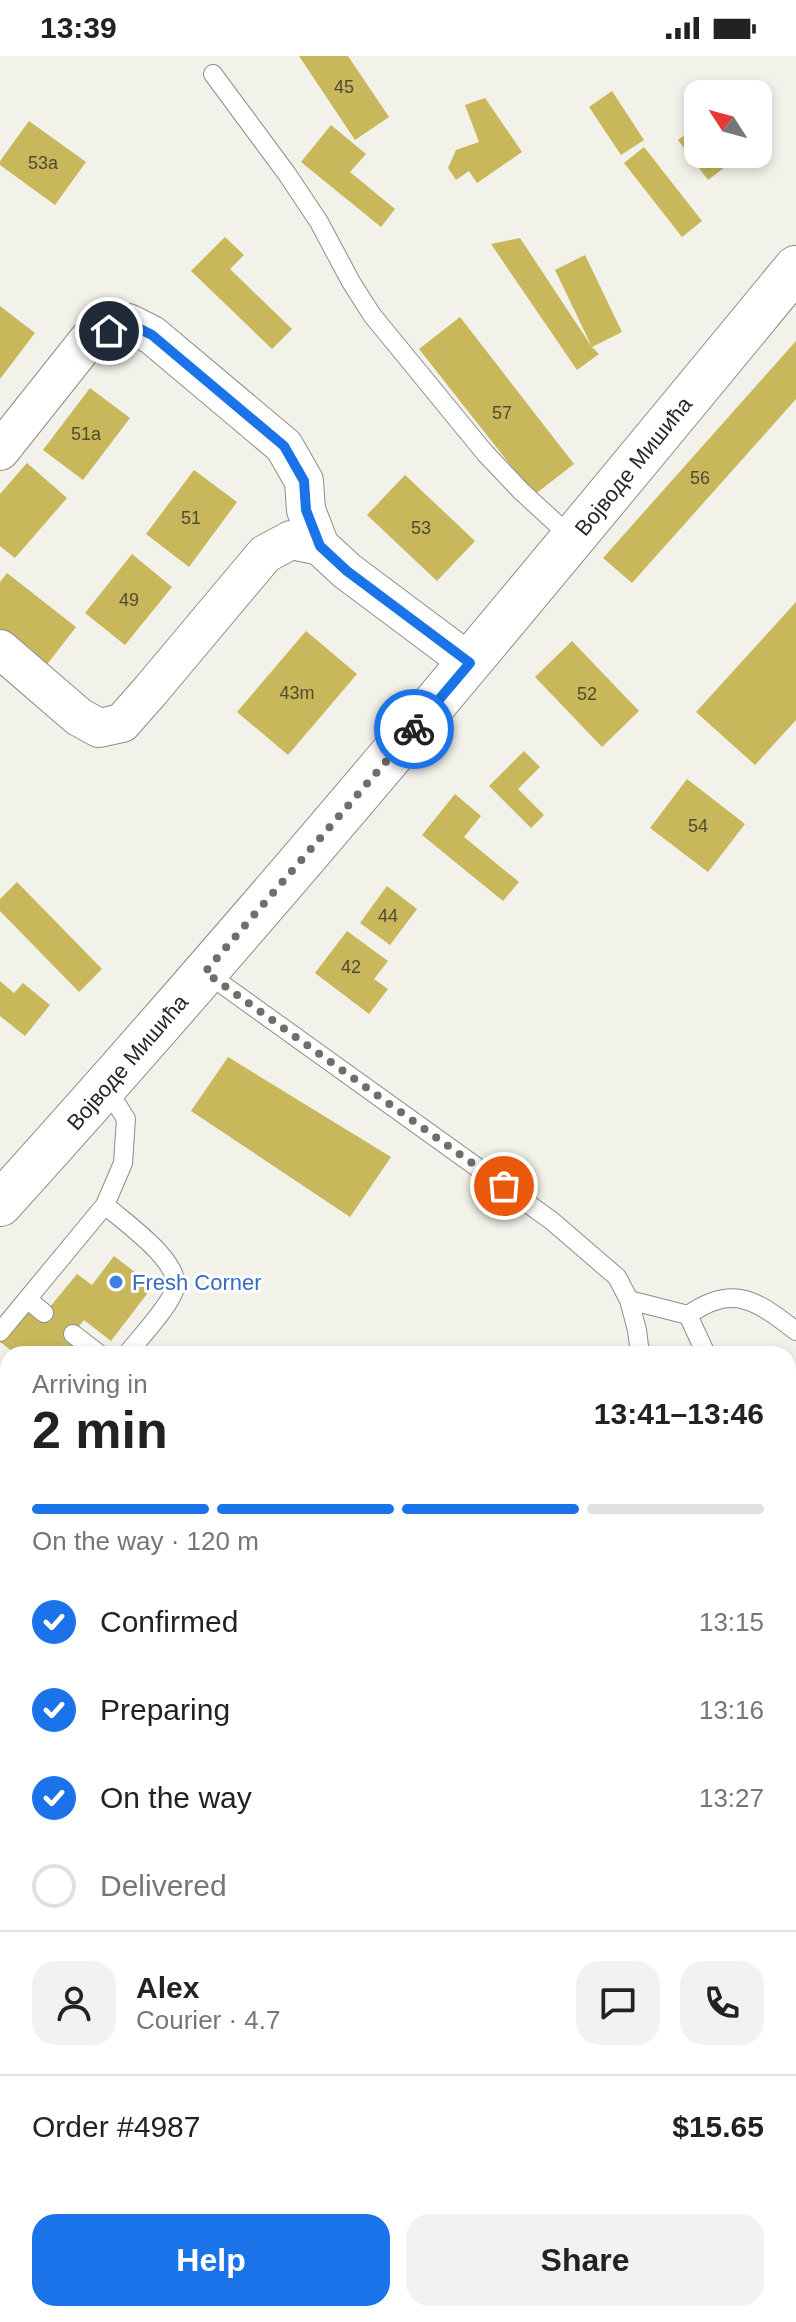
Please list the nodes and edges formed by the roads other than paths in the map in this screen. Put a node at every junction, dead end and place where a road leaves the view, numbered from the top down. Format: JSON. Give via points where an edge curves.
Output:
{"nodes":[{"id":1,"x":213,"y":74,"type":"dead end"},
{"id":2,"x":796,"y":268,"type":"edge"},
{"id":3,"x":0,"y":451,"type":"edge"},
{"id":4,"x":573,"y":539,"type":"junction"},
{"id":5,"x":320,"y":546,"type":"junction"},
{"id":6,"x":0,"y":649,"type":"edge"},
{"id":7,"x":470,"y":663,"type":"junction"},
{"id":8,"x":205,"y":972,"type":"junction"},
{"id":9,"x":106,"y":1087,"type":"junction"},
{"id":10,"x":0,"y":1204,"type":"edge"},
{"id":11,"x":105,"y":1205,"type":"junction"},
{"id":12,"x":27,"y":1299,"type":"junction"},
{"id":13,"x":629,"y":1300,"type":"junction"},
{"id":14,"x":44,"y":1313,"type":"dead end"},
{"id":15,"x":688,"y":1315,"type":"junction"},
{"id":16,"x":796,"y":1331,"type":"edge"},
{"id":17,"x":0,"y":1332,"type":"edge"},
{"id":18,"x":73,"y":1334,"type":"dead end"},
{"id":19,"x":89,"y":1346,"type":"edge"},
{"id":20,"x":133,"y":1346,"type":"edge"},
{"id":21,"x":639,"y":1346,"type":"edge"},
{"id":22,"x":702,"y":1346,"type":"edge"}],
"edges":[{"from":1,"to":4,"type":"lane","via":[[319,222],[372,315],[485,453]]},
{"from":2,"to":4,"type":"main road","name":"Војводе Мишића"},
{"from":3,"to":5,"type":"street","via":[[89,339],[128,323],[152,335],[284,446],[304,481],[306,510]]},
{"from":4,"to":7,"type":"main road","name":"Војводе Мишића"},
{"from":5,"to":6,"type":"street","via":[[291,540],[265,554],[122,723],[99,728],[79,717]]},
{"from":5,"to":7,"type":"street"},
{"from":7,"to":8,"type":"main road","name":"Војводе Мишића"},
{"from":8,"to":9,"type":"main road","name":"Војводе Мишића"},
{"from":8,"to":13,"type":"lane","via":[[552,1221],[617,1277]]},
{"from":9,"to":10,"type":"main road","name":"Војводе Мишића"},
{"from":9,"to":11,"type":"lane","via":[[126,1119],[123,1163]]},
{"from":11,"to":12,"type":"lane"},
{"from":11,"to":20,"type":"lane","via":[[167,1260],[175,1274],[169,1301]]},
{"from":12,"to":14,"type":"lane"},
{"from":12,"to":17,"type":"lane"},
{"from":13,"to":15,"type":"lane"},
{"from":13,"to":21,"type":"lane"},
{"from":15,"to":16,"type":"lane","via":[[704,1304],[741,1299],[758,1303]]},
{"from":15,"to":22,"type":"lane"},
{"from":18,"to":19,"type":"lane"}]}
